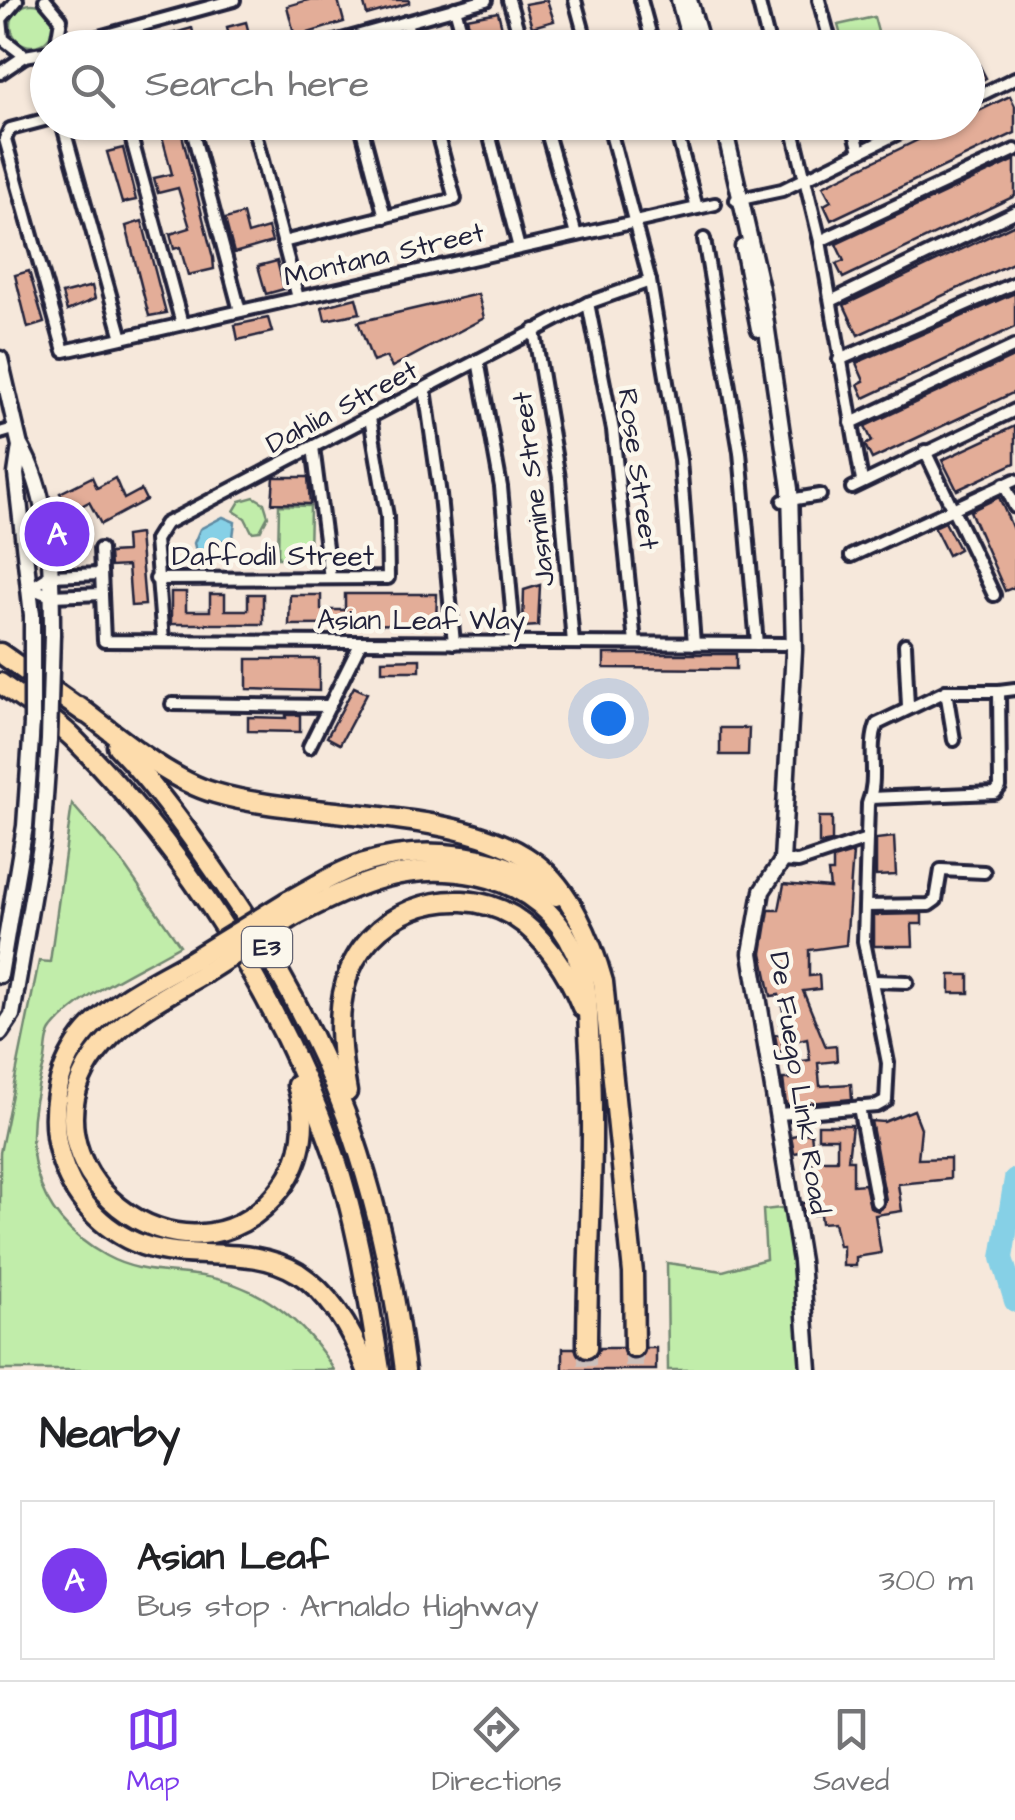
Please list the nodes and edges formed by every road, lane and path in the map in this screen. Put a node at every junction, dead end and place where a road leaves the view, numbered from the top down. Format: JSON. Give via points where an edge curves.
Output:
{"nodes":[{"id":1,"x":17,"y":0,"type":"edge"},
{"id":2,"x":45,"y":0,"type":"edge"},
{"id":3,"x":234,"y":0,"type":"edge"},
{"id":4,"x":486,"y":0,"type":"edge"},
{"id":5,"x":510,"y":0,"type":"edge"},
{"id":6,"x":575,"y":0,"type":"edge"},
{"id":7,"x":642,"y":0,"type":"edge"},
{"id":8,"x":679,"y":0,"type":"edge"},
{"id":9,"x":690,"y":0,"type":"edge"},
{"id":10,"x":758,"y":0,"type":"edge"},
{"id":11,"x":818,"y":0,"type":"edge"},
{"id":12,"x":456,"y":8,"type":"junction"},
{"id":13,"x":406,"y":22,"type":"junction"},
{"id":14,"x":57,"y":30,"type":"edge"},
{"id":15,"x":127,"y":30,"type":"edge"},
{"id":16,"x":382,"y":30,"type":"edge"},
{"id":17,"x":408,"y":30,"type":"edge"},
{"id":18,"x":462,"y":30,"type":"edge"},
{"id":19,"x":518,"y":30,"type":"edge"},
{"id":20,"x":583,"y":30,"type":"edge"},
{"id":21,"x":650,"y":30,"type":"edge"},
{"id":22,"x":687,"y":30,"type":"edge"},
{"id":23,"x":698,"y":30,"type":"edge"},
{"id":24,"x":766,"y":30,"type":"edge"},
{"id":25,"x":827,"y":30,"type":"edge"},
{"id":26,"x":2,"y":42,"type":"edge"},
{"id":27,"x":30,"y":55,"type":"edge"},
{"id":28,"x":26,"y":56,"type":"junction"},
{"id":29,"x":0,"y":73,"type":"edge"},
{"id":30,"x":1015,"y":78,"type":"edge"},
{"id":31,"x":985,"y":93,"type":"edge"},
{"id":32,"x":30,"y":125,"type":"edge"},
{"id":33,"x":67,"y":140,"type":"edge"},
{"id":34,"x":132,"y":140,"type":"edge"},
{"id":35,"x":195,"y":140,"type":"edge"},
{"id":36,"x":257,"y":140,"type":"edge"},
{"id":37,"x":365,"y":140,"type":"edge"},
{"id":38,"x":439,"y":140,"type":"edge"},
{"id":39,"x":491,"y":140,"type":"edge"},
{"id":40,"x":549,"y":140,"type":"edge"},
{"id":41,"x":613,"y":140,"type":"edge"},
{"id":42,"x":679,"y":140,"type":"edge"},
{"id":43,"x":719,"y":140,"type":"edge"},
{"id":44,"x":727,"y":140,"type":"edge"},
{"id":45,"x":795,"y":140,"type":"edge"},
{"id":46,"x":857,"y":140,"type":"edge"},
{"id":47,"x":885,"y":140,"type":"edge"},
{"id":48,"x":1015,"y":150,"type":"edge"},
{"id":49,"x":860,"y":152,"type":"junction"},
{"id":50,"x":805,"y":177,"type":"junction"},
{"id":51,"x":739,"y":199,"type":"junction"},
{"id":52,"x":715,"y":204,"type":"dead end"},
{"id":53,"x":696,"y":208,"type":"junction"},
{"id":54,"x":1015,"y":212,"type":"edge"},
{"id":55,"x":386,"y":217,"type":"junction"},
{"id":56,"x":635,"y":222,"type":"junction"},
{"id":57,"x":576,"y":235,"type":"junction"},
{"id":58,"x":704,"y":240,"type":"dead end"},
{"id":59,"x":283,"y":242,"type":"junction"},
{"id":60,"x":820,"y":242,"type":"junction"},
{"id":61,"x":519,"y":248,"type":"junction"},
{"id":62,"x":650,"y":281,"type":"junction"},
{"id":63,"x":1015,"y":282,"type":"edge"},
{"id":64,"x":298,"y":298,"type":"junction"},
{"id":65,"x":831,"y":301,"type":"junction"},
{"id":66,"x":588,"y":303,"type":"junction"},
{"id":67,"x":240,"y":311,"type":"junction"},
{"id":68,"x":182,"y":324,"type":"junction"},
{"id":69,"x":534,"y":330,"type":"junction"},
{"id":70,"x":122,"y":338,"type":"junction"},
{"id":71,"x":1015,"y":346,"type":"edge"},
{"id":72,"x":0,"y":359,"type":"edge"},
{"id":73,"x":478,"y":360,"type":"junction"},
{"id":74,"x":840,"y":360,"type":"junction"},
{"id":75,"x":424,"y":389,"type":"junction"},
{"id":76,"x":1015,"y":410,"type":"edge"},
{"id":77,"x":370,"y":418,"type":"junction"},
{"id":78,"x":851,"y":422,"type":"junction"},
{"id":79,"x":17,"y":428,"type":"junction"},
{"id":80,"x":0,"y":432,"type":"edge"},
{"id":81,"x":20,"y":446,"type":"junction"},
{"id":82,"x":313,"y":447,"type":"junction"},
{"id":83,"x":925,"y":451,"type":"junction"},
{"id":84,"x":1010,"y":482,"type":"edge"},
{"id":85,"x":820,"y":496,"type":"dead end"},
{"id":86,"x":787,"y":504,"type":"junction"},
{"id":87,"x":1015,"y":507,"type":"edge"},
{"id":88,"x":952,"y":508,"type":"junction"},
{"id":89,"x":100,"y":549,"type":"dead end"},
{"id":90,"x":851,"y":556,"type":"dead end"},
{"id":91,"x":101,"y":574,"type":"junction"},
{"id":92,"x":50,"y":576,"type":"junction"},
{"id":93,"x":330,"y":578,"type":"junction"},
{"id":94,"x":156,"y":579,"type":"junction"},
{"id":95,"x":31,"y":588,"type":"junction"},
{"id":96,"x":102,"y":594,"type":"junction"},
{"id":97,"x":994,"y":595,"type":"dead end"},
{"id":98,"x":51,"y":596,"type":"junction"},
{"id":99,"x":163,"y":642,"type":"junction"},
{"id":100,"x":361,"y":642,"type":"junction"},
{"id":101,"x":454,"y":643,"type":"junction"},
{"id":102,"x":514,"y":643,"type":"junction"},
{"id":103,"x":573,"y":643,"type":"junction"},
{"id":104,"x":635,"y":643,"type":"junction"},
{"id":105,"x":694,"y":644,"type":"junction"},
{"id":106,"x":757,"y":644,"type":"junction"},
{"id":107,"x":784,"y":644,"type":"dead end"},
{"id":108,"x":905,"y":644,"type":"dead end"},
{"id":109,"x":0,"y":653,"type":"edge"},
{"id":110,"x":0,"y":683,"type":"edge"},
{"id":111,"x":1015,"y":689,"type":"edge"},
{"id":112,"x":946,"y":691,"type":"junction"},
{"id":113,"x":1000,"y":691,"type":"junction"},
{"id":114,"x":172,"y":704,"type":"dead end"},
{"id":115,"x":330,"y":706,"type":"junction"},
{"id":116,"x":908,"y":706,"type":"junction"},
{"id":117,"x":79,"y":707,"type":"junction"},
{"id":118,"x":954,"y":740,"type":"dead end"},
{"id":119,"x":309,"y":747,"type":"dead end"},
{"id":120,"x":870,"y":798,"type":"junction"},
{"id":121,"x":868,"y":839,"type":"junction"},
{"id":122,"x":782,"y":861,"type":"junction"},
{"id":123,"x":984,"y":872,"type":"dead end"},
{"id":124,"x":866,"y":906,"type":"junction"},
{"id":125,"x":292,"y":908,"type":"junction"},
{"id":126,"x":576,"y":918,"type":"junction"},
{"id":127,"x":198,"y":966,"type":"junction"},
{"id":128,"x":0,"y":975,"type":"edge"},
{"id":129,"x":873,"y":981,"type":"junction"},
{"id":130,"x":907,"y":982,"type":"dead end"},
{"id":131,"x":276,"y":1018,"type":"junction"},
{"id":132,"x":588,"y":1030,"type":"junction"},
{"id":133,"x":0,"y":1034,"type":"edge"},
{"id":134,"x":859,"y":1107,"type":"junction"},
{"id":135,"x":780,"y":1114,"type":"junction"},
{"id":136,"x":354,"y":1128,"type":"junction"},
{"id":137,"x":877,"y":1202,"type":"dead end"},
{"id":138,"x":587,"y":1348,"type":"tunnel mouth"},
{"id":139,"x":634,"y":1348,"type":"tunnel mouth"},
{"id":140,"x":368,"y":1370,"type":"edge"},
{"id":141,"x":380,"y":1370,"type":"edge"},
{"id":142,"x":405,"y":1370,"type":"edge"},
{"id":143,"x":809,"y":1370,"type":"edge"}],
"edges":[{"from":1,"to":26,"type":"street","via":[[1,20]]},
{"from":2,"to":14,"type":"street","via":[[61,19]]},
{"from":3,"to":15,"type":"street"},
{"from":4,"to":12,"type":"street"},
{"from":5,"to":19,"type":"street"},
{"from":6,"to":20,"type":"street"},
{"from":7,"to":21,"type":"street"},
{"from":8,"to":22,"type":"street"},
{"from":9,"to":23,"type":"street"},
{"from":10,"to":24,"type":"street"},
{"from":11,"to":25,"type":"street"},
{"from":12,"to":13,"type":"street"},
{"from":12,"to":18,"type":"street"},
{"from":13,"to":16,"type":"street"},
{"from":13,"to":17,"type":"street"},
{"from":26,"to":28,"type":"street"},
{"from":27,"to":28,"type":"street"},
{"from":28,"to":29,"type":"street"},
{"from":30,"to":31,"type":"street"},
{"from":32,"to":70,"type":"street","name":"Montana Street","via":[[6,133],[64,351]]},
{"from":33,"to":70,"type":"street"},
{"from":34,"to":68,"type":"street"},
{"from":35,"to":67,"type":"street"},
{"from":36,"to":59,"type":"street"},
{"from":37,"to":55,"type":"street"},
{"from":38,"to":55,"type":"street","via":[[455,199]]},
{"from":39,"to":61,"type":"street"},
{"from":40,"to":57,"type":"street"},
{"from":41,"to":56,"type":"street"},
{"from":42,"to":53,"type":"street"},
{"from":43,"to":51,"type":"street"},
{"from":44,"to":51,"type":"street"},
{"from":45,"to":50,"type":"street"},
{"from":46,"to":49,"type":"street"},
{"from":47,"to":49,"type":"street"},
{"from":48,"to":60,"type":"street"},
{"from":49,"to":50,"type":"street"},
{"from":50,"to":51,"type":"street","via":[[782,190]]},
{"from":50,"to":60,"type":"street"},
{"from":51,"to":86,"type":"street","name":"De Fuego Link Road"},
{"from":52,"to":53,"type":"street","name":"Montana Street"},
{"from":53,"to":56,"type":"street","name":"Montana Street"},
{"from":54,"to":65,"type":"street"},
{"from":55,"to":59,"type":"street"},
{"from":56,"to":57,"type":"street","name":"Montana Street"},
{"from":56,"to":62,"type":"street"},
{"from":57,"to":61,"type":"street","name":"Montana Street"},
{"from":58,"to":106,"type":"street","via":[[740,452]]},
{"from":59,"to":64,"type":"street"},
{"from":60,"to":65,"type":"street"},
{"from":61,"to":64,"type":"street","name":"Montana Street"},
{"from":62,"to":66,"type":"street","name":"Dahlia Street"},
{"from":62,"to":105,"type":"street","via":[[680,460]]},
{"from":63,"to":74,"type":"street"},
{"from":64,"to":67,"type":"street","name":"Montana Street"},
{"from":65,"to":74,"type":"street"},
{"from":66,"to":69,"type":"street","name":"Dahlia Street"},
{"from":66,"to":104,"type":"street","name":"Rose Street","via":[[613,430]]},
{"from":67,"to":68,"type":"street","name":"Montana Street"},
{"from":68,"to":70,"type":"street","name":"Montana Street"},
{"from":69,"to":73,"type":"street","name":"Dahlia Street"},
{"from":69,"to":103,"type":"street","name":"Jasmine Street","via":[[559,478]]},
{"from":71,"to":78,"type":"street"},
{"from":72,"to":79,"type":"street"},
{"from":73,"to":75,"type":"street","name":"Dahlia Street"},
{"from":73,"to":102,"type":"street","via":[[501,487]]},
{"from":74,"to":78,"type":"street"},
{"from":75,"to":77,"type":"street","name":"Dahlia Street"},
{"from":75,"to":101,"type":"street"},
{"from":76,"to":83,"type":"street"},
{"from":77,"to":82,"type":"street","name":"Dahlia Street"},
{"from":77,"to":93,"type":"street","name":"Daffodil Street","via":[[387,516],[389,577]]},
{"from":78,"to":83,"type":"street","via":[[857,485]]},
{"from":79,"to":80,"type":"street"},
{"from":79,"to":81,"type":"street"},
{"from":81,"to":92,"type":"street","via":[[35,470]]},
{"from":81,"to":95,"type":"street","via":[[16,474]]},
{"from":82,"to":93,"type":"street"},
{"from":82,"to":94,"type":"street","name":"Dahlia Street","via":[[165,524],[155,540]]},
{"from":83,"to":88,"type":"street"},
{"from":84,"to":87,"type":"street"},
{"from":84,"to":88,"type":"street"},
{"from":85,"to":86,"type":"street"},
{"from":86,"to":122,"type":"street","name":"De Fuego Link Road","via":[[794,650]]},
{"from":88,"to":90,"type":"street"},
{"from":88,"to":97,"type":"street"},
{"from":89,"to":91,"type":"street","name":"Asian Leaf Way"},
{"from":91,"to":92,"type":"street"},
{"from":91,"to":96,"type":"street","name":"Asian Leaf Way"},
{"from":92,"to":95,"type":"street"},
{"from":92,"to":98,"type":"street"},
{"from":93,"to":94,"type":"street","name":"Daffodil Street"},
{"from":94,"to":99,"type":"street","name":"Dahlia Street"},
{"from":95,"to":98,"type":"street"},
{"from":95,"to":128,"type":"street","bridge":true,"via":[[28,799]]},
{"from":96,"to":98,"type":"street"},
{"from":96,"to":99,"type":"street","name":"Asian Leaf Way","via":[[104,642]]},
{"from":98,"to":133,"type":"street","bridge":true,"via":[[49,740],[37,873],[12,1014]]},
{"from":99,"to":100,"type":"street","name":"Asian Leaf Way"},
{"from":100,"to":101,"type":"street","name":"Asian Leaf Way"},
{"from":100,"to":115,"type":"street"},
{"from":101,"to":102,"type":"street","name":"Asian Leaf Way"},
{"from":102,"to":103,"type":"street","name":"Asian Leaf Way"},
{"from":103,"to":104,"type":"street","name":"Asian Leaf Way"},
{"from":104,"to":105,"type":"street","name":"Asian Leaf Way"},
{"from":105,"to":106,"type":"street","name":"Asian Leaf Way"},
{"from":106,"to":107,"type":"street","name":"Asian Leaf Way"},
{"from":108,"to":116,"type":"street"},
{"from":109,"to":117,"type":"highway"},
{"from":110,"to":131,"type":"highway","number":"E3","via":[[70,735],[180,865]]},
{"from":111,"to":113,"type":"street"},
{"from":112,"to":113,"type":"street"},
{"from":112,"to":116,"type":"street"},
{"from":112,"to":118,"type":"street"},
{"from":113,"to":120,"type":"street","via":[[995,793]]},
{"from":114,"to":115,"type":"street"},
{"from":115,"to":119,"type":"street"},
{"from":116,"to":120,"type":"street","via":[[877,724],[872,736]]},
{"from":117,"to":126,"type":"highway","via":[[135,750],[212,793],[413,824],[506,847],[543,870]]},
{"from":117,"to":136,"type":"highway","number":"E3","via":[[152,784],[272,954]]},
{"from":120,"to":121,"type":"street"},
{"from":121,"to":122,"type":"street"},
{"from":121,"to":124,"type":"street"},
{"from":122,"to":135,"type":"street","name":"De Fuego Link Road","via":[[762,892],[751,953]]},
{"from":123,"to":124,"type":"street","via":[[941,870],[930,906]]},
{"from":124,"to":129,"type":"street","via":[[864,940]]},
{"from":125,"to":126,"type":"highway","via":[[361,864],[441,855],[524,874]]},
{"from":125,"to":127,"type":"highway","bridge":true},
{"from":125,"to":132,"type":"highway","via":[[389,872],[448,871],[508,884],[544,906],[566,935],[581,968]]},
{"from":126,"to":139,"type":"highway","via":[[595,954],[606,1004],[633,1273]]},
{"from":127,"to":131,"type":"highway","via":[[113,1034],[94,1056],[78,1094],[76,1135],[87,1173],[134,1220],[171,1233],[216,1231],[252,1216],[280,1190],[300,1148],[303,1112]]},
{"from":127,"to":140,"type":"highway","via":[[118,1004],[75,1048],[55,1106],[68,1178],[93,1213],[140,1244],[264,1258],[298,1273],[336,1309]]},
{"from":129,"to":130,"type":"street"},
{"from":129,"to":134,"type":"street","via":[[888,1063],[886,1101]]},
{"from":131,"to":141,"type":"highway","number":"E3","via":[[334,1156],[364,1270]]},
{"from":132,"to":136,"type":"highway","via":[[570,980],[522,923],[471,902],[416,908],[371,938],[345,984],[342,1050]]},
{"from":132,"to":138,"type":"highway","via":[[594,1122]]},
{"from":134,"to":135,"type":"street"},
{"from":134,"to":137,"type":"street"},
{"from":135,"to":143,"type":"street","name":"De Fuego Link Road"},
{"from":136,"to":142,"type":"highway","number":"E3","via":[[389,1262]]}]}
